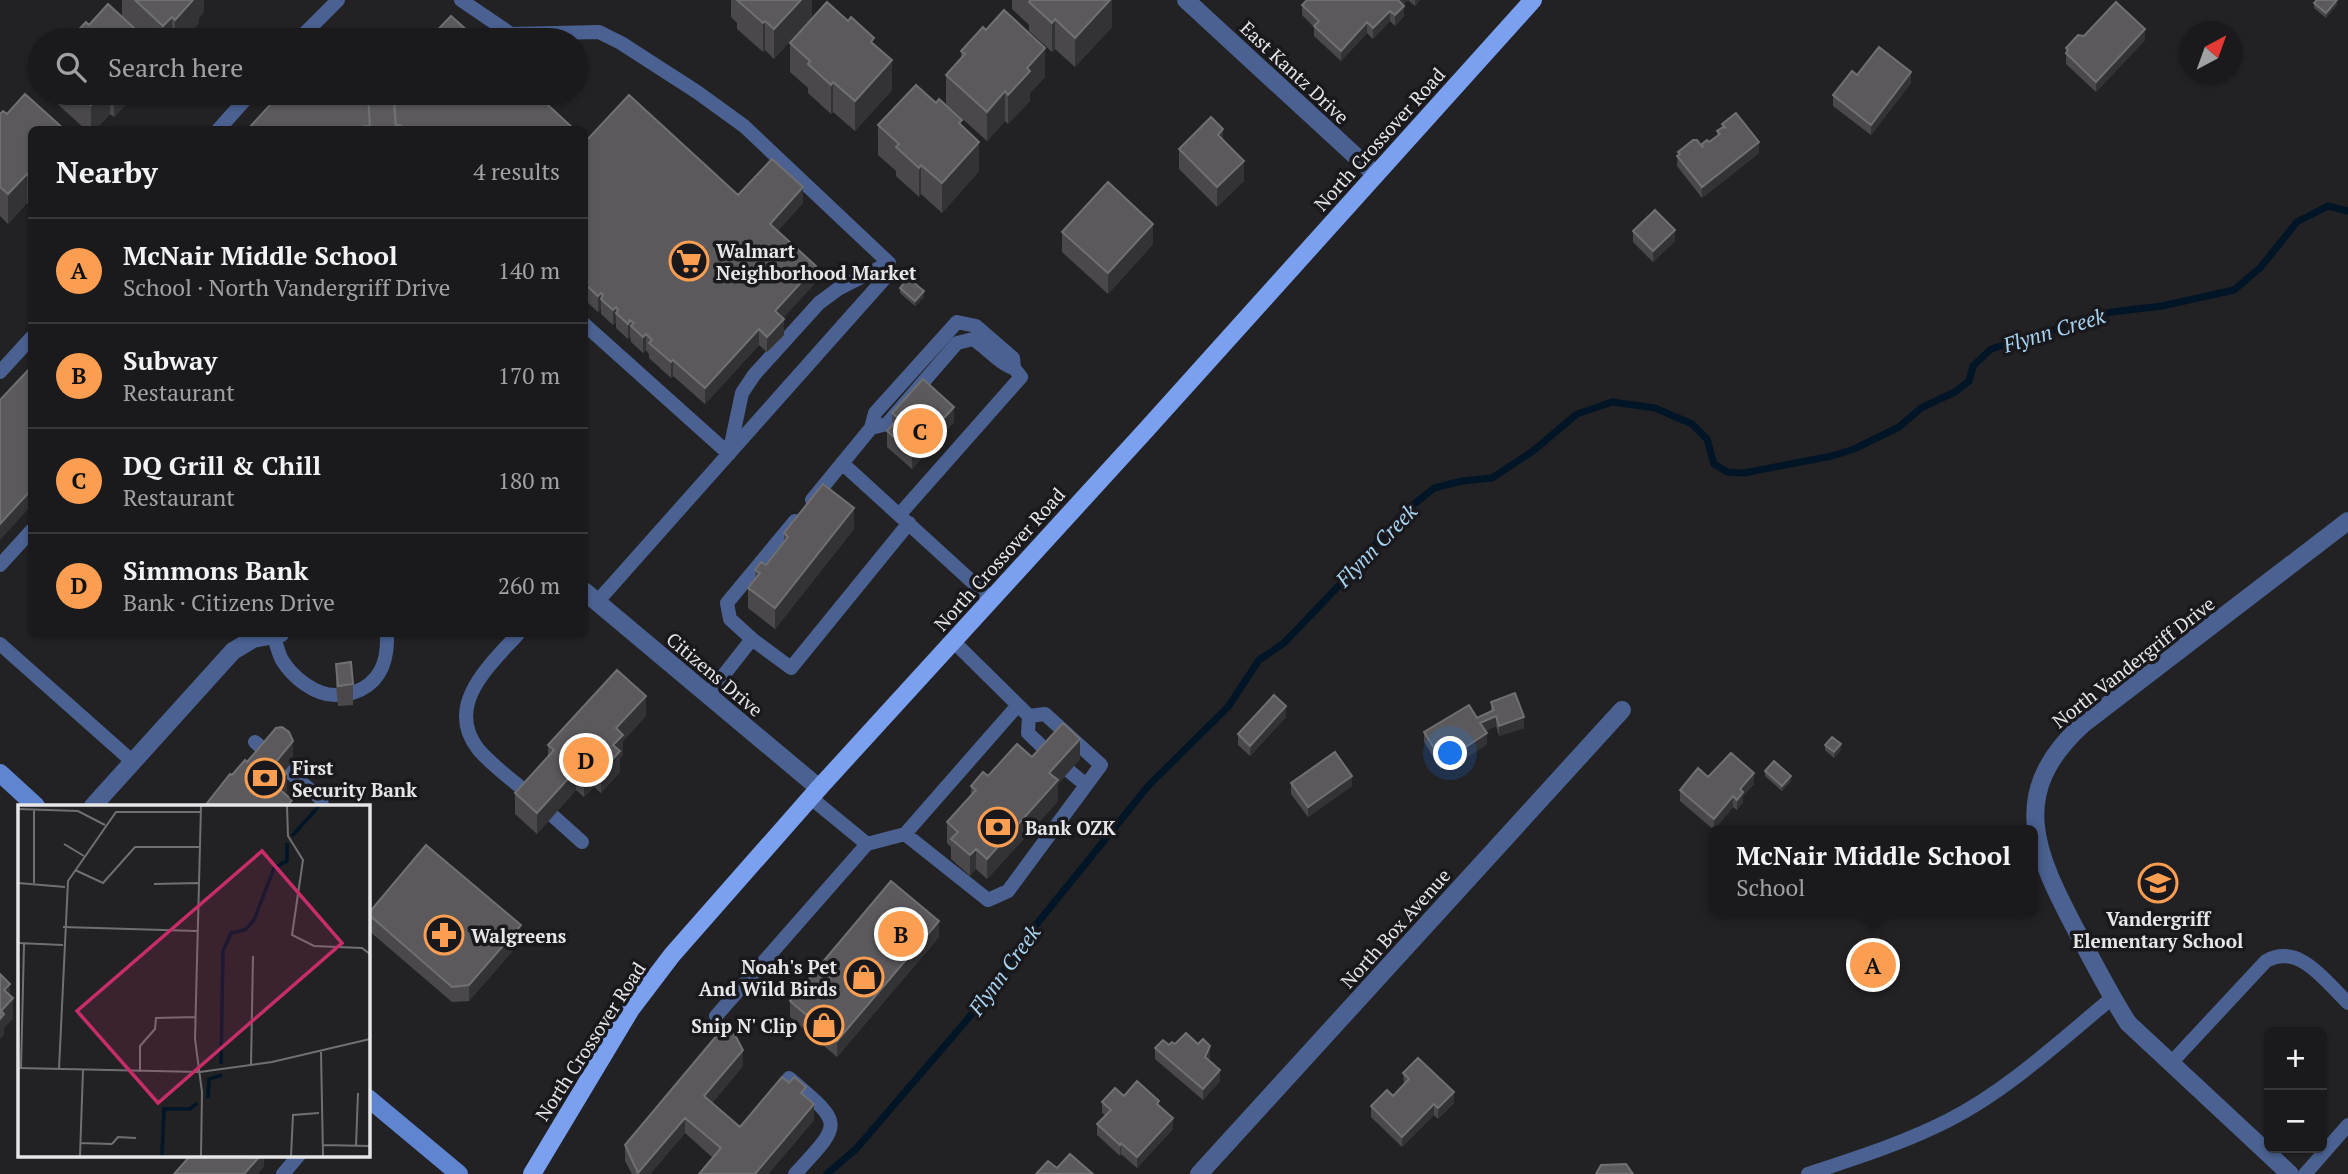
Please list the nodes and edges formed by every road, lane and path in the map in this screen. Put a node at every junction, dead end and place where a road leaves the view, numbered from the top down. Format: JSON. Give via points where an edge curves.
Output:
{"nodes":[{"id":1,"x":338,"y":0,"type":"edge"},
{"id":2,"x":461,"y":0,"type":"edge"},
{"id":3,"x":1186,"y":0,"type":"edge"},
{"id":4,"x":1533,"y":0,"type":"edge"},
{"id":5,"x":310,"y":28,"type":"edge"},
{"id":6,"x":502,"y":28,"type":"edge"},
{"id":7,"x":588,"y":32,"type":"edge"},
{"id":8,"x":240,"y":105,"type":"edge"},
{"id":9,"x":222,"y":126,"type":"edge"},
{"id":10,"x":1375,"y":174,"type":"junction"},
{"id":11,"x":889,"y":263,"type":"junction"},
{"id":12,"x":588,"y":328,"type":"edge"},
{"id":13,"x":28,"y":341,"type":"edge"},
{"id":14,"x":0,"y":372,"type":"edge"},
{"id":15,"x":729,"y":454,"type":"junction"},
{"id":16,"x":842,"y":463,"type":"junction"},
{"id":17,"x":905,"y":519,"type":"junction"},
{"id":18,"x":2348,"y":521,"type":"edge"},
{"id":19,"x":28,"y":534,"type":"edge"},
{"id":20,"x":0,"y":565,"type":"edge"},
{"id":21,"x":591,"y":597,"type":"edge"},
{"id":22,"x":992,"y":599,"type":"junction"},
{"id":23,"x":261,"y":637,"type":"edge"},
{"id":24,"x":273,"y":637,"type":"edge"},
{"id":25,"x":387,"y":637,"type":"edge"},
{"id":26,"x":515,"y":637,"type":"edge"},
{"id":27,"x":752,"y":639,"type":"junction"},
{"id":28,"x":953,"y":641,"type":"junction"},
{"id":29,"x":0,"y":644,"type":"edge"},
{"id":30,"x":708,"y":695,"type":"junction"},
{"id":31,"x":1018,"y":705,"type":"junction"},
{"id":32,"x":1622,"y":710,"type":"dead end"},
{"id":33,"x":1029,"y":716,"type":"junction"},
{"id":34,"x":255,"y":742,"type":"dead end"},
{"id":35,"x":270,"y":755,"type":"edge"},
{"id":36,"x":1052,"y":756,"type":"edge"},
{"id":37,"x":133,"y":762,"type":"junction"},
{"id":38,"x":287,"y":770,"type":"edge"},
{"id":39,"x":1069,"y":771,"type":"edge"},
{"id":40,"x":0,"y":773,"type":"edge"},
{"id":41,"x":1086,"y":785,"type":"junction"},
{"id":42,"x":815,"y":793,"type":"junction"},
{"id":43,"x":531,"y":796,"type":"edge"},
{"id":44,"x":34,"y":805,"type":"edge"},
{"id":45,"x":95,"y":805,"type":"edge"},
{"id":46,"x":322,"y":805,"type":"edge"},
{"id":47,"x":553,"y":816,"type":"edge"},
{"id":48,"x":2036,"y":825,"type":"edge"},
{"id":49,"x":905,"y":834,"type":"junction"},
{"id":50,"x":2038,"y":836,"type":"edge"},
{"id":51,"x":582,"y":842,"type":"dead end"},
{"id":52,"x":867,"y":844,"type":"junction"},
{"id":53,"x":2112,"y":999,"type":"junction"},
{"id":54,"x":2348,"y":1003,"type":"edge"},
{"id":55,"x":716,"y":1016,"type":"dead end"},
{"id":56,"x":2171,"y":1063,"type":"junction"},
{"id":57,"x":789,"y":1078,"type":"edge"},
{"id":58,"x":369,"y":1099,"type":"edge"},
{"id":59,"x":2348,"y":1125,"type":"edge"},
{"id":60,"x":298,"y":1156,"type":"edge"},
{"id":61,"x":1840,"y":1169,"type":"edge"},
{"id":62,"x":283,"y":1174,"type":"edge"},
{"id":63,"x":459,"y":1174,"type":"edge"},
{"id":64,"x":532,"y":1174,"type":"edge"},
{"id":65,"x":795,"y":1174,"type":"edge"},
{"id":66,"x":1199,"y":1174,"type":"edge"},
{"id":67,"x":1808,"y":1174,"type":"edge"},
{"id":68,"x":2290,"y":1174,"type":"edge"},
{"id":69,"x":2305,"y":1174,"type":"edge"}],
"edges":[{"from":1,"to":5,"type":"lane"},
{"from":2,"to":6,"type":"lane"},
{"from":3,"to":10,"type":"street","name":"East Kantz Drive"},
{"from":4,"to":10,"type":"main road","name":"North Crossover Road"},
{"from":7,"to":11,"type":"lane","via":[[599,32],[621,43],[744,126]]},
{"from":8,"to":9,"type":"lane"},
{"from":10,"to":22,"type":"main road","name":"North Crossover Road"},
{"from":11,"to":15,"type":"lane","via":[[885,278]]},
{"from":11,"to":15,"type":"lane","via":[[819,303],[754,374],[742,393]]},
{"from":12,"to":15,"type":"lane"},
{"from":13,"to":14,"type":"lane"},
{"from":15,"to":21,"type":"lane"},
{"from":16,"to":17,"type":"lane"},
{"from":16,"to":17,"type":"lane","via":[[871,428],[875,413],[957,322],[976,326],[1013,358],[1021,377]]},
{"from":16,"to":27,"type":"lane","via":[[727,603],[730,620]]},
{"from":17,"to":22,"type":"lane"},
{"from":17,"to":27,"type":"lane","via":[[791,668]]},
{"from":18,"to":48,"type":"street","name":"North Vandergriff Drive","via":[[2063,742],[2046,770],[2036,803]]},
{"from":19,"to":20,"type":"lane"},
{"from":21,"to":30,"type":"street","name":"Citizens Drive"},
{"from":22,"to":28,"type":"main road","name":"North Crossover Road"},
{"from":23,"to":37,"type":"street","via":[[233,652]]},
{"from":24,"to":25,"type":"lane","via":[[282,659],[299,679],[323,694],[344,694],[366,687],[376,678],[388,654]]},
{"from":26,"to":43,"type":"lane","via":[[474,687],[468,698],[467,724],[478,749]]},
{"from":27,"to":30,"type":"lane"},
{"from":28,"to":31,"type":"lane"},
{"from":28,"to":42,"type":"main road","name":"North Crossover Road"},
{"from":29,"to":37,"type":"lane"},
{"from":30,"to":42,"type":"street","name":"Citizens Drive"},
{"from":31,"to":33,"type":"lane"},
{"from":31,"to":49,"type":"lane"},
{"from":32,"to":66,"type":"street","name":"North Box Avenue"},
{"from":33,"to":36,"type":"lane","via":[[1028,733]]},
{"from":33,"to":41,"type":"lane","via":[[1045,714],[1101,765]]},
{"from":34,"to":35,"type":"lane"},
{"from":37,"to":45,"type":"street"},
{"from":38,"to":46,"type":"lane","via":[[321,799]]},
{"from":39,"to":41,"type":"lane"},
{"from":40,"to":44,"type":"main road"},
{"from":41,"to":49,"type":"lane","via":[[1008,891],[988,900]]},
{"from":42,"to":52,"type":"lane"},
{"from":42,"to":64,"type":"main road","name":"North Crossover Road","via":[[653,980]]},
{"from":47,"to":51,"type":"lane"},
{"from":49,"to":52,"type":"lane"},
{"from":50,"to":53,"type":"street","name":"North Vandergriff Drive","via":[[2049,878]]},
{"from":52,"to":55,"type":"lane"},
{"from":53,"to":56,"type":"street","name":"North Vandergriff Drive","via":[[2128,1023]]},
{"from":53,"to":61,"type":"lane","via":[[1980,1102]]},
{"from":54,"to":56,"type":"lane","via":[[2304,961],[2277,954]]},
{"from":56,"to":68,"type":"street","name":"North Vandergriff Drive"},
{"from":57,"to":65,"type":"lane","via":[[825,1109],[831,1124],[827,1139]]},
{"from":58,"to":63,"type":"main road"},
{"from":59,"to":69,"type":"lane"},
{"from":60,"to":62,"type":"lane"},
{"from":61,"to":67,"type":"lane"}]}
